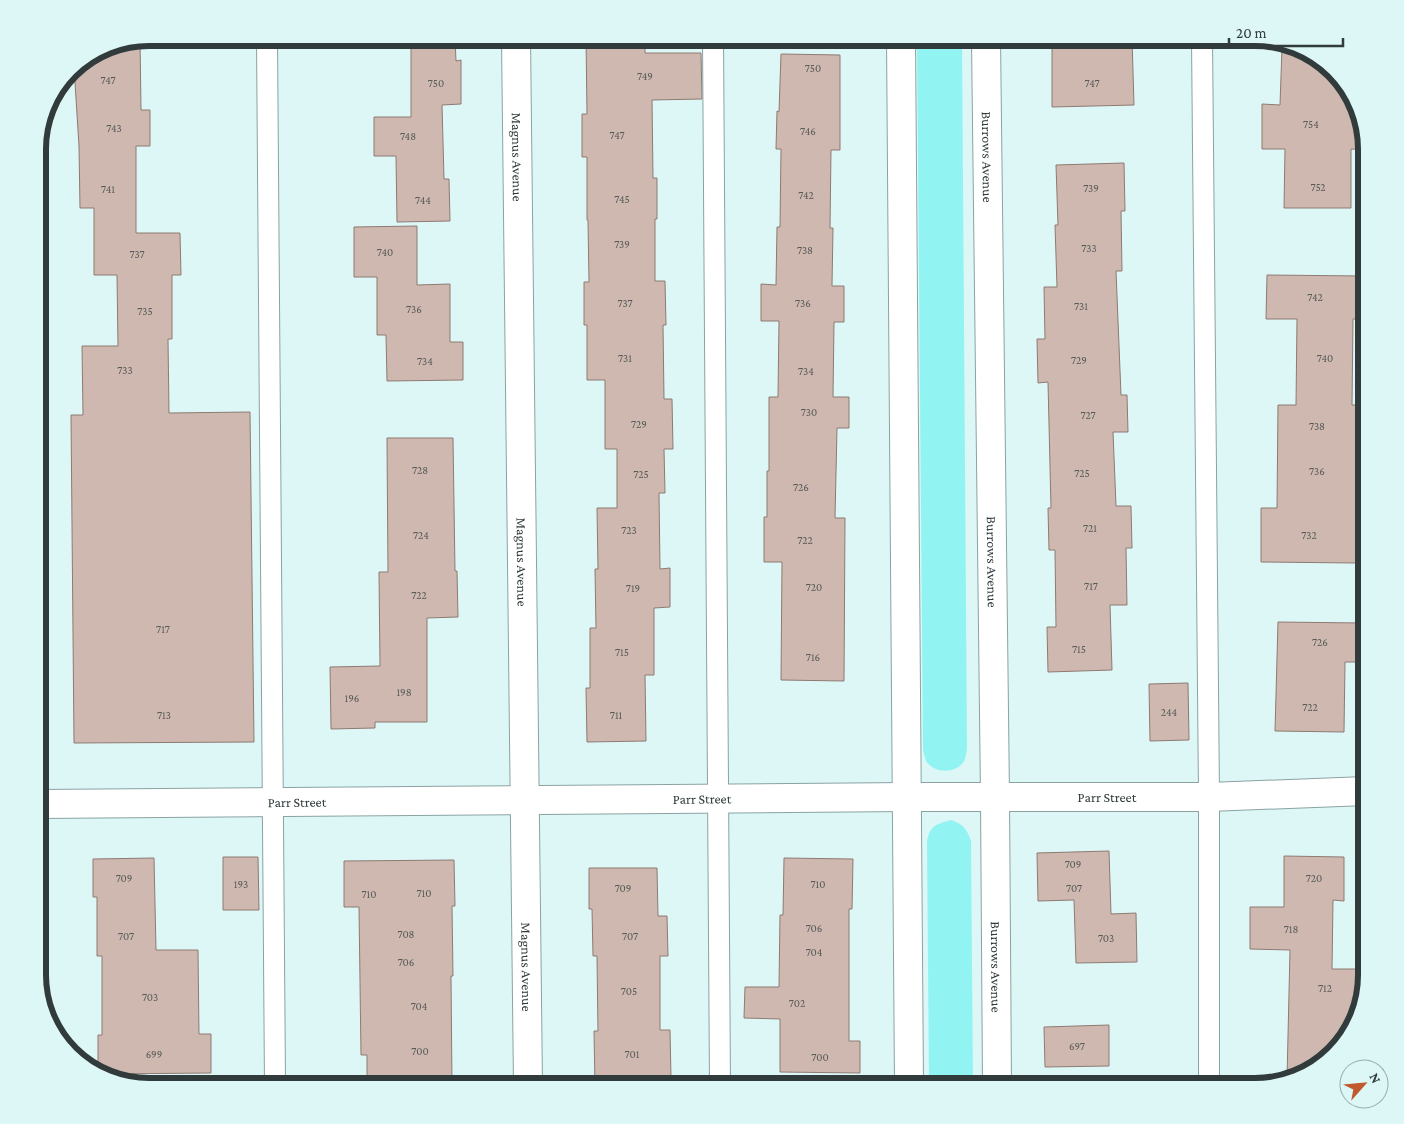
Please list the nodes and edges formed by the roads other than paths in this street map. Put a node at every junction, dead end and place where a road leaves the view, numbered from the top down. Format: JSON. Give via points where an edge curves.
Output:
{"nodes":[{"id":1,"x":267,"y":46,"type":"edge"},
{"id":2,"x":516,"y":46,"type":"edge"},
{"id":3,"x":713,"y":46,"type":"edge"},
{"id":4,"x":901,"y":46,"type":"edge"},
{"id":5,"x":986,"y":46,"type":"edge"},
{"id":6,"x":1202,"y":46,"type":"edge"},
{"id":7,"x":1358,"y":791,"type":"edge"},
{"id":8,"x":907,"y":797,"type":"junction"},
{"id":9,"x":995,"y":797,"type":"junction"},
{"id":10,"x":1209,"y":797,"type":"junction"},
{"id":11,"x":718,"y":798,"type":"junction"},
{"id":12,"x":526,"y":800,"type":"junction"},
{"id":13,"x":272,"y":802,"type":"junction"},
{"id":14,"x":46,"y":804,"type":"edge"},
{"id":15,"x":275,"y":1078,"type":"edge"},
{"id":16,"x":528,"y":1078,"type":"edge"},
{"id":17,"x":720,"y":1078,"type":"edge"},
{"id":18,"x":909,"y":1078,"type":"edge"},
{"id":19,"x":996,"y":1078,"type":"edge"},
{"id":20,"x":1209,"y":1078,"type":"edge"}],
"edges":[{"from":1,"to":13,"type":"lane"},
{"from":2,"to":12,"type":"street","name":"Magnus Avenue"},
{"from":3,"to":11,"type":"lane"},
{"from":4,"to":8,"type":"street"},
{"from":5,"to":9,"type":"street","name":"Burrows Avenue"},
{"from":6,"to":10,"type":"lane"},
{"from":7,"to":10,"type":"street","name":"Parr Street"},
{"from":8,"to":9,"type":"street","name":"Parr Street"},
{"from":8,"to":11,"type":"street","name":"Parr Street"},
{"from":8,"to":18,"type":"street"},
{"from":9,"to":10,"type":"street","name":"Parr Street"},
{"from":9,"to":19,"type":"street","name":"Burrows Avenue"},
{"from":10,"to":20,"type":"lane"},
{"from":11,"to":12,"type":"street","name":"Parr Street"},
{"from":11,"to":17,"type":"lane"},
{"from":12,"to":13,"type":"street","name":"Parr Street"},
{"from":12,"to":16,"type":"street","name":"Magnus Avenue"},
{"from":13,"to":14,"type":"street","name":"Parr Street"},
{"from":13,"to":15,"type":"lane"}]}
